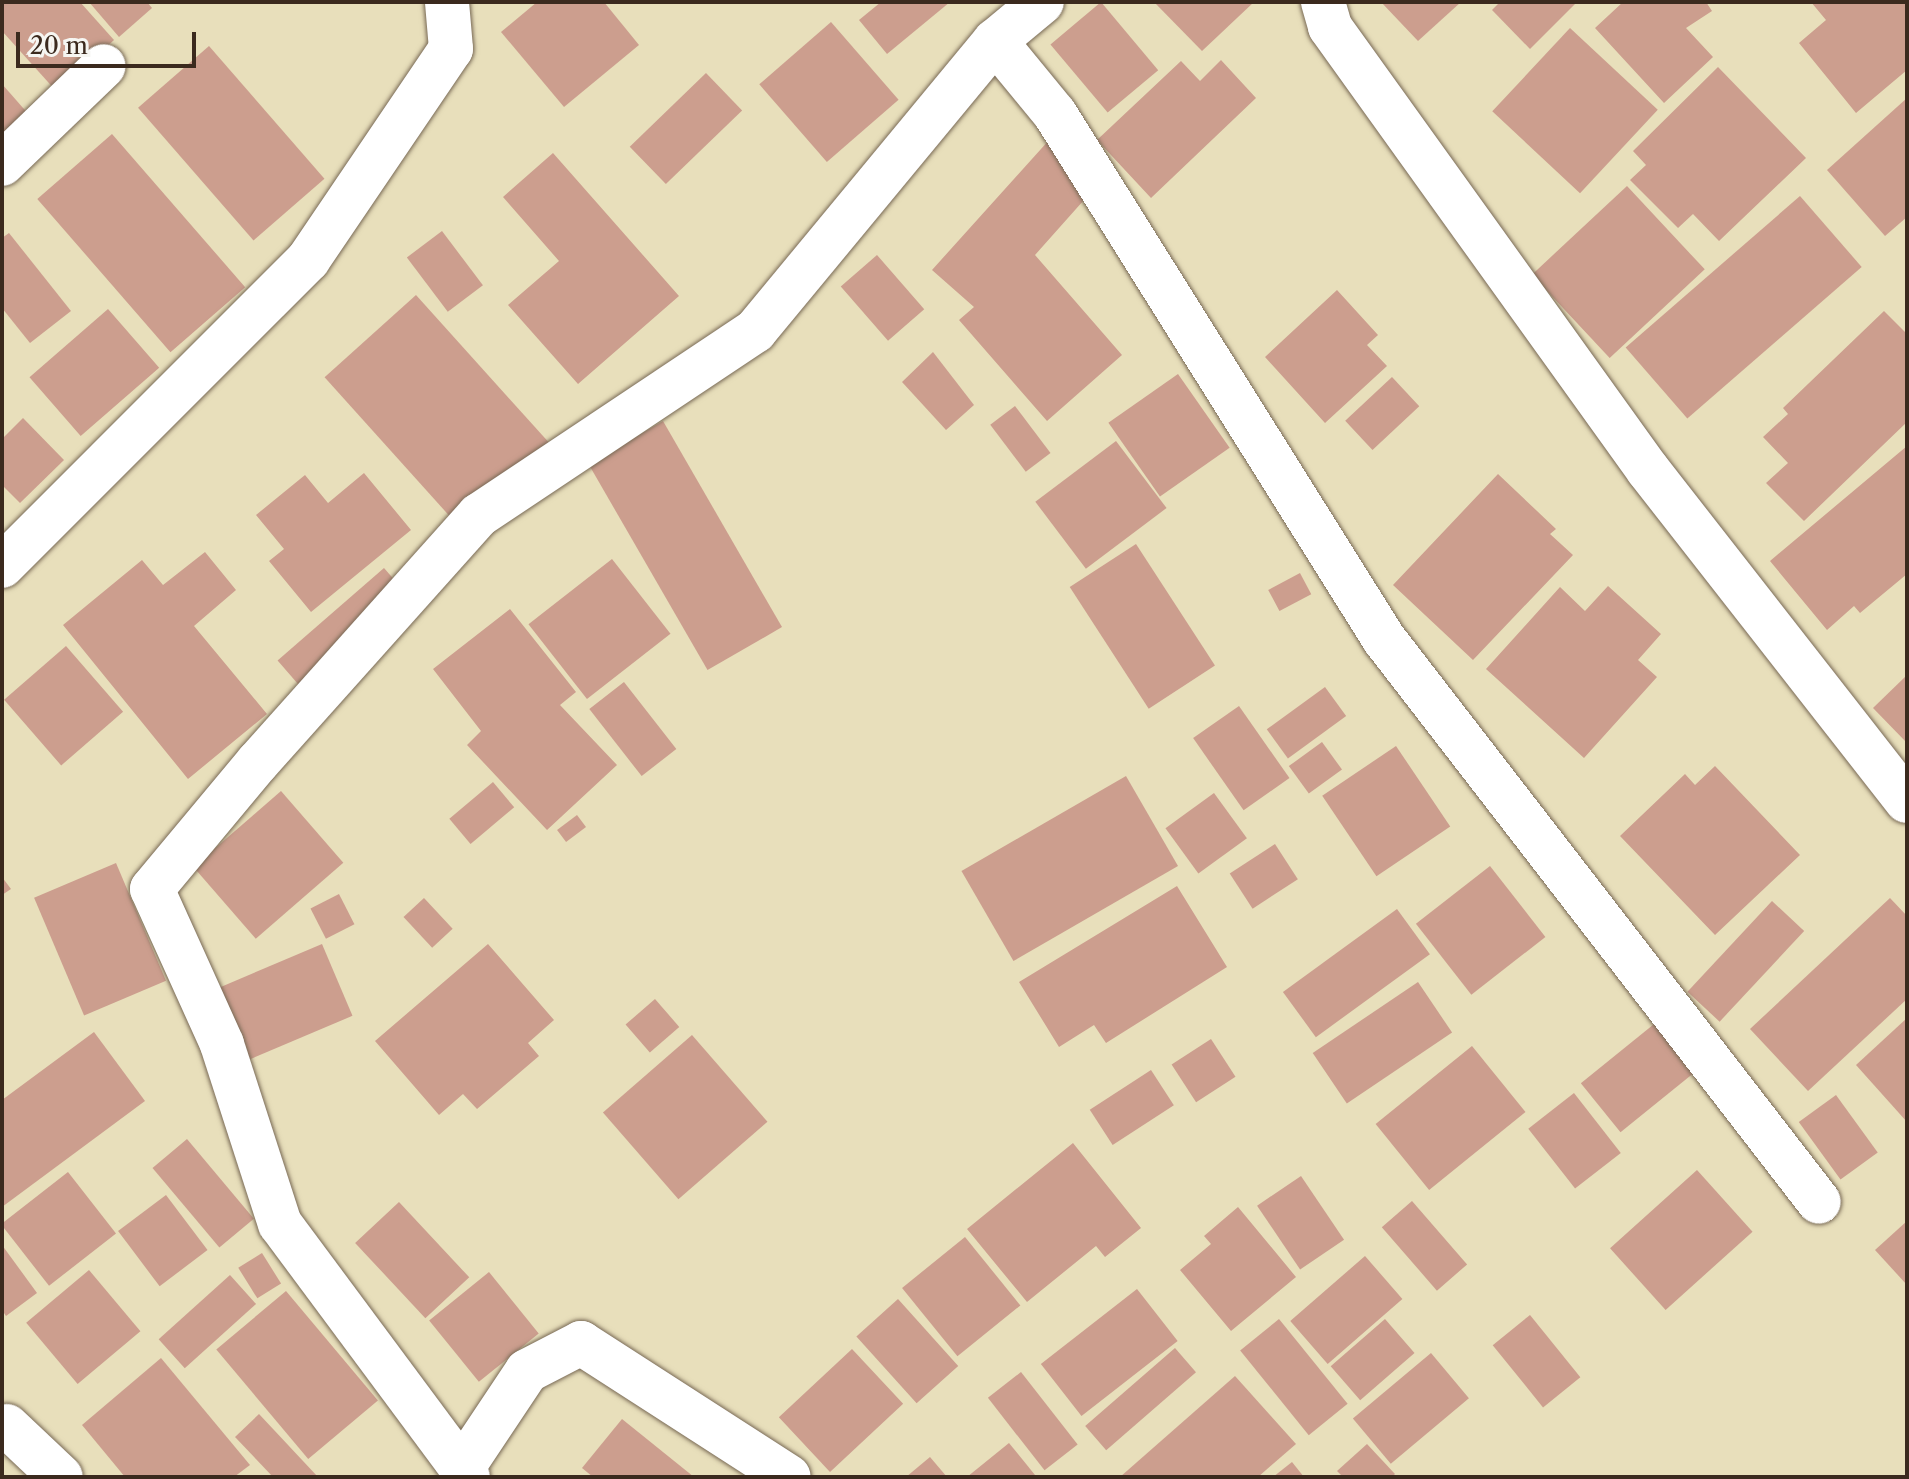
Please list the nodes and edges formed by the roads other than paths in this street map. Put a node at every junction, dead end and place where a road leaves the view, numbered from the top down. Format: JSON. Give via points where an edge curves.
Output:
{"nodes":[{"id":1,"x":447,"y":2,"type":"edge"},
{"id":2,"x":1042,"y":2,"type":"edge"},
{"id":3,"x":1323,"y":2,"type":"edge"},
{"id":4,"x":995,"y":41,"type":"junction"},
{"id":5,"x":104,"y":66,"type":"dead end"},
{"id":6,"x":2,"y":164,"type":"edge"},
{"id":7,"x":2,"y":566,"type":"edge"},
{"id":8,"x":1907,"y":801,"type":"edge"},
{"id":9,"x":1819,"y":1202,"type":"dead end"},
{"id":10,"x":7,"y":1426,"type":"dead end"},
{"id":11,"x":466,"y":1472,"type":"edge"},
{"id":12,"x":61,"y":1477,"type":"edge"},
{"id":13,"x":789,"y":1477,"type":"edge"}],
"edges":[{"from":1,"to":7,"type":"street","via":[[451,49],[308,260]]},
{"from":2,"to":4,"type":"street"},
{"from":3,"to":8,"type":"street","via":[[1330,27],[1648,470]]},
{"from":4,"to":9,"type":"street","via":[[1055,114],[1384,639]]},
{"from":4,"to":11,"type":"street","via":[[755,331],[479,515],[152,889],[222,1044],[280,1224]]},
{"from":5,"to":6,"type":"street"},
{"from":10,"to":12,"type":"street"},
{"from":11,"to":13,"type":"street","via":[[527,1371],[581,1343]]}]}
